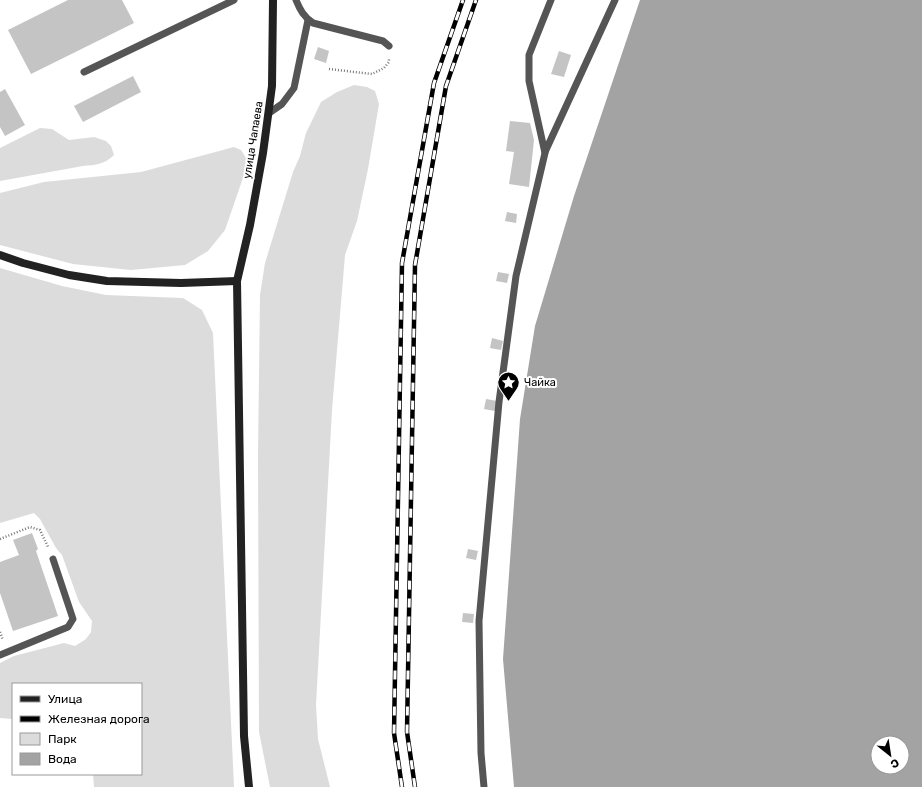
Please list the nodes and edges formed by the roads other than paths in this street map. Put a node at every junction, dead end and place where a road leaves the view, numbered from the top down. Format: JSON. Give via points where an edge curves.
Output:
{"nodes":[{"id":1,"x":234,"y":0,"type":"edge"},
{"id":2,"x":273,"y":0,"type":"edge"},
{"id":3,"x":296,"y":0,"type":"edge"},
{"id":4,"x":551,"y":0,"type":"edge"},
{"id":5,"x":616,"y":0,"type":"edge"},
{"id":6,"x":308,"y":20,"type":"junction"},
{"id":7,"x":389,"y":46,"type":"road end"},
{"id":8,"x":84,"y":72,"type":"dead end"},
{"id":9,"x":268,"y":113,"type":"junction"},
{"id":10,"x":545,"y":153,"type":"junction"},
{"id":11,"x":0,"y":255,"type":"edge"},
{"id":12,"x":237,"y":281,"type":"junction"},
{"id":13,"x":53,"y":560,"type":"road end"},
{"id":14,"x":0,"y":655,"type":"edge"},
{"id":15,"x":249,"y":787,"type":"edge"},
{"id":16,"x":484,"y":787,"type":"edge"}],
"edges":[{"from":1,"to":8,"type":"lane"},
{"from":2,"to":9,"type":"main road","name":"улица Чапаева","via":[[272,86]]},
{"from":3,"to":6,"type":"lane","via":[[300,11]]},
{"from":4,"to":10,"type":"lane","via":[[529,55],[529,82]]},
{"from":5,"to":10,"type":"lane"},
{"from":6,"to":7,"type":"lane","via":[[383,41]]},
{"from":6,"to":9,"type":"lane","via":[[294,88],[282,104]]},
{"from":9,"to":12,"type":"main road","name":"улица Чапаева","via":[[250,225]]},
{"from":10,"to":16,"type":"lane","via":[[516,276],[499,402],[480,621],[481,753]]},
{"from":11,"to":12,"type":"main road","via":[[23,263],[107,281]]},
{"from":12,"to":15,"type":"main road","name":"улица Чапаева","via":[[244,736]]},
{"from":13,"to":14,"type":"lane","via":[[73,619],[68,627]]}]}
